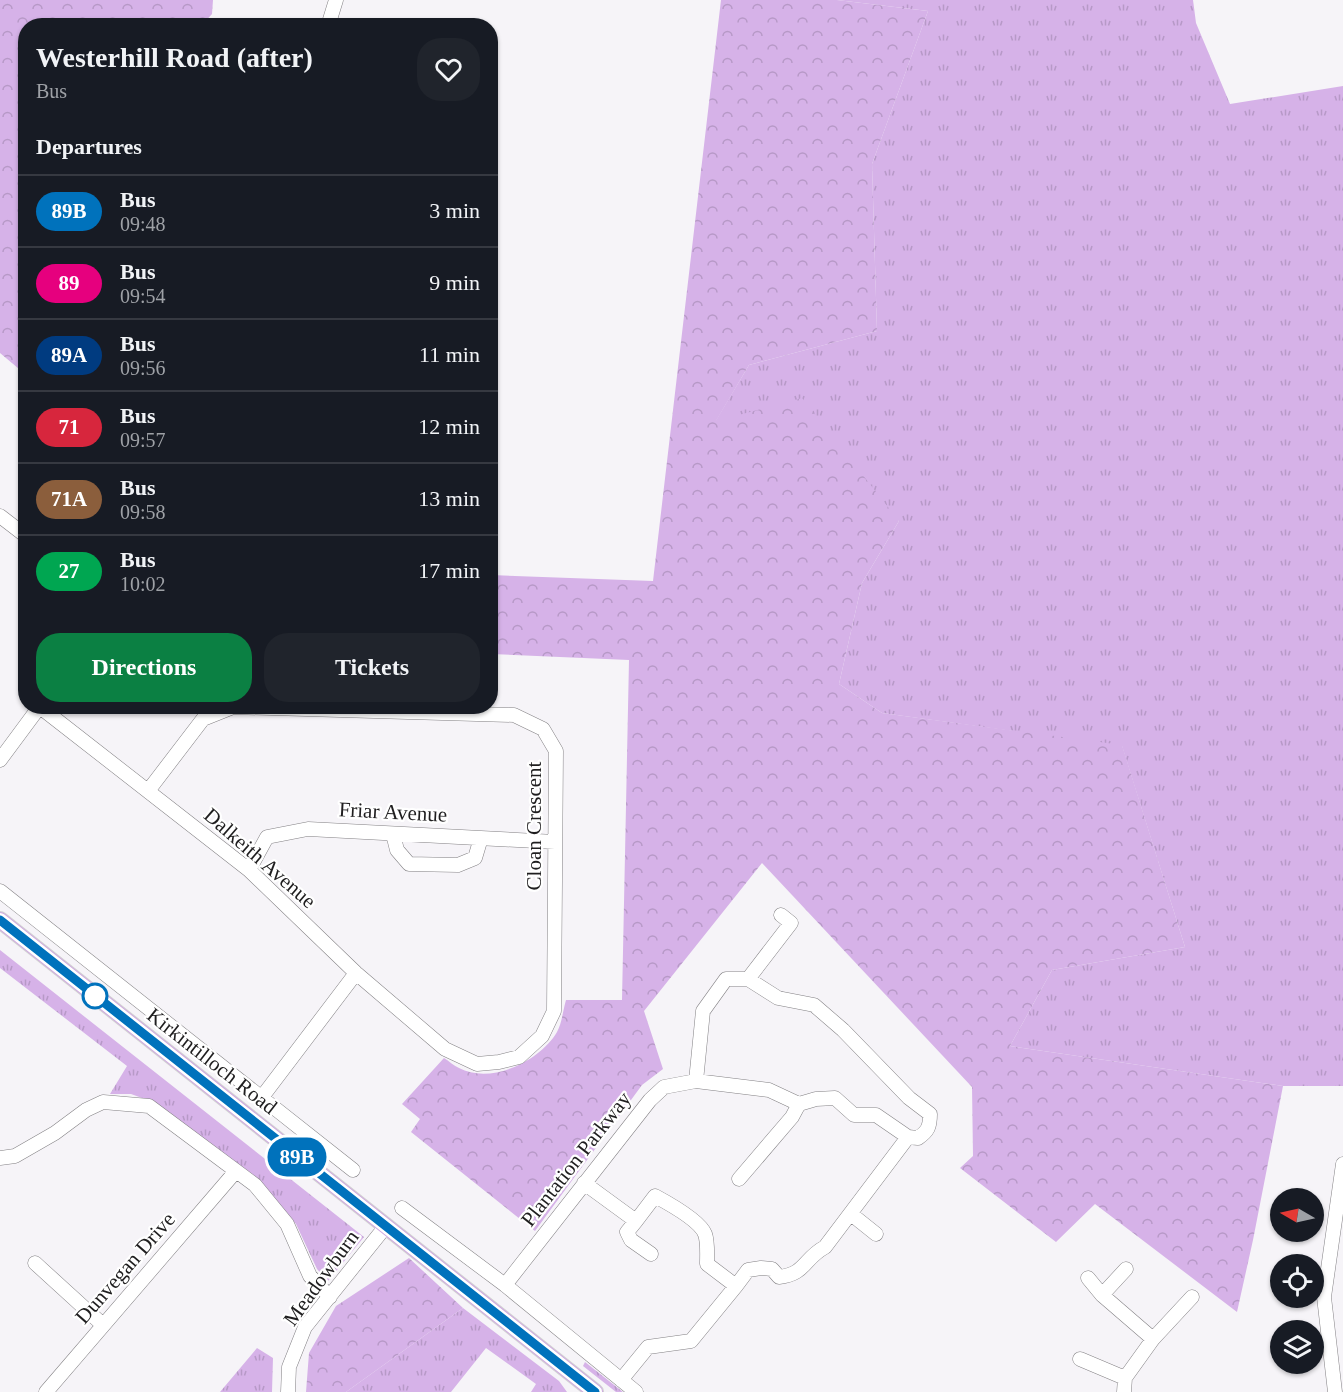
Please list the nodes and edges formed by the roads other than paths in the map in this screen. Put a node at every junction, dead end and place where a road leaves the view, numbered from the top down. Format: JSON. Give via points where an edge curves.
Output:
{"nodes":[{"id":1,"x":336,"y":0,"type":"edge"},
{"id":2,"x":330,"y":18,"type":"edge"},
{"id":3,"x":0,"y":516,"type":"edge"},
{"id":4,"x":18,"y":530,"type":"edge"},
{"id":5,"x":35,"y":714,"type":"edge"},
{"id":6,"x":49,"y":714,"type":"edge"},
{"id":7,"x":216,"y":714,"type":"edge"},
{"id":8,"x":479,"y":714,"type":"edge"},
{"id":9,"x":0,"y":760,"type":"edge"},
{"id":10,"x":148,"y":791,"type":"junction"},
{"id":11,"x":393,"y":834,"type":"junction"},
{"id":12,"x":481,"y":838,"type":"junction"},
{"id":13,"x":555,"y":842,"type":"junction"},
{"id":14,"x":249,"y":870,"type":"junction"},
{"id":15,"x":0,"y":891,"type":"edge"},
{"id":16,"x":781,"y":915,"type":"dead end"},
{"id":17,"x":0,"y":920,"type":"edge"},
{"id":18,"x":356,"y":973,"type":"junction"},
{"id":19,"x":748,"y":979,"type":"junction"},
{"id":20,"x":445,"y":1049,"type":"joint"},
{"id":21,"x":696,"y":1081,"type":"junction"},
{"id":22,"x":261,"y":1097,"type":"junction"},
{"id":23,"x":799,"y":1104,"type":"junction"},
{"id":24,"x":908,"y":1137,"type":"junction"},
{"id":25,"x":0,"y":1158,"type":"edge"},
{"id":26,"x":1343,"y":1164,"type":"edge"},
{"id":27,"x":352,"y":1170,"type":"dead end"},
{"id":28,"x":236,"y":1171,"type":"junction"},
{"id":29,"x":739,"y":1179,"type":"dead end"},
{"id":30,"x":584,"y":1183,"type":"junction"},
{"id":31,"x":402,"y":1208,"type":"dead end"},
{"id":32,"x":851,"y":1214,"type":"junction"},
{"id":33,"x":636,"y":1221,"type":"junction"},
{"id":34,"x":386,"y":1226,"type":"junction"},
{"id":35,"x":876,"y":1234,"type":"dead end"},
{"id":36,"x":1338,"y":1242,"type":"edge"},
{"id":37,"x":651,"y":1254,"type":"dead end"},
{"id":38,"x":34,"y":1263,"type":"dead end"},
{"id":39,"x":1126,"y":1269,"type":"dead end"},
{"id":40,"x":1088,"y":1278,"type":"dead end"},
{"id":41,"x":505,"y":1285,"type":"junction"},
{"id":42,"x":736,"y":1286,"type":"junction"},
{"id":43,"x":1102,"y":1295,"type":"junction"},
{"id":44,"x":330,"y":1297,"type":"junction"},
{"id":45,"x":1192,"y":1297,"type":"dead end"},
{"id":46,"x":103,"y":1325,"type":"junction"},
{"id":47,"x":1153,"y":1339,"type":"junction"},
{"id":48,"x":1080,"y":1359,"type":"dead end"},
{"id":49,"x":621,"y":1380,"type":"junction"},
{"id":50,"x":1124,"y":1385,"type":"edge"},
{"id":51,"x":46,"y":1392,"type":"edge"},
{"id":52,"x":288,"y":1392,"type":"edge"},
{"id":53,"x":595,"y":1392,"type":"edge"},
{"id":54,"x":636,"y":1392,"type":"edge"},
{"id":55,"x":1335,"y":1392,"type":"edge"}],
"edges":[{"from":1,"to":2,"type":"street"},
{"from":3,"to":4,"type":"street"},
{"from":5,"to":9,"type":"street"},
{"from":6,"to":10,"type":"street","name":"Dalkeith Avenue"},
{"from":7,"to":10,"type":"street","name":"Cloan Crescent","via":[[203,719]]},
{"from":8,"to":13,"type":"street","name":"Cloan Crescent","via":[[514,715],[543,729],[556,751]]},
{"from":10,"to":14,"type":"street","name":"Dalkeith Avenue"},
{"from":11,"to":12,"type":"street","name":"Friar Avenue"},
{"from":11,"to":12,"type":"street","via":[[397,850],[408,864],[458,865],[475,858]]},
{"from":11,"to":14,"type":"street","name":"Friar Avenue","via":[[308,829],[267,837]]},
{"from":12,"to":13,"type":"street","name":"Friar Avenue"},
{"from":13,"to":20,"type":"street","name":"Cloan Crescent","via":[[554,1011],[549,1024],[519,1057],[499,1062],[477,1064]]},
{"from":14,"to":18,"type":"street","name":"Dalkeith Avenue"},
{"from":15,"to":22,"type":"street"},
{"from":16,"to":19,"type":"street","via":[[791,923]]},
{"from":17,"to":34,"type":"main road","name":"Kirkintilloch Road"},
{"from":18,"to":20,"type":"street","name":"Dalkeith Avenue"},
{"from":18,"to":22,"type":"street"},
{"from":19,"to":21,"type":"street","via":[[726,979],[703,1011]]},
{"from":19,"to":24,"type":"street","via":[[778,998],[814,1005],[930,1114],[928,1132],[918,1138]]},
{"from":21,"to":23,"type":"street","name":"Plantation Parkway","via":[[769,1090]]},
{"from":21,"to":30,"type":"street","name":"Plantation Parkway","via":[[664,1087]]},
{"from":22,"to":27,"type":"street"},
{"from":23,"to":24,"type":"street","via":[[835,1098],[854,1115],[876,1115]]},
{"from":23,"to":29,"type":"street"},
{"from":24,"to":32,"type":"street"},
{"from":25,"to":28,"type":"street","via":[[15,1155],[55,1133],[97,1104],[112,1102],[149,1106]]},
{"from":26,"to":36,"type":"street"},
{"from":28,"to":44,"type":"street","via":[[255,1185],[287,1224],[310,1276]]},
{"from":28,"to":46,"type":"street","name":"Dunvegan Drive"},
{"from":30,"to":33,"type":"street"},
{"from":30,"to":41,"type":"street","name":"Plantation Parkway"},
{"from":31,"to":41,"type":"street"},
{"from":32,"to":35,"type":"street"},
{"from":32,"to":42,"type":"street","via":[[799,1272],[779,1277],[772,1269],[748,1270]]},
{"from":33,"to":37,"type":"street","via":[[627,1232]]},
{"from":33,"to":42,"type":"street","via":[[655,1196],[672,1206],[705,1234],[707,1264]]},
{"from":34,"to":44,"type":"street","name":"Meadowburn"},
{"from":34,"to":53,"type":"main road","name":"Kirkintilloch Road"},
{"from":36,"to":55,"type":"street","via":[[1324,1298]]},
{"from":38,"to":46,"type":"street"},
{"from":39,"to":43,"type":"street"},
{"from":40,"to":43,"type":"street"},
{"from":41,"to":49,"type":"street"},
{"from":42,"to":49,"type":"street","via":[[691,1341],[648,1347]]},
{"from":43,"to":47,"type":"street"},
{"from":44,"to":52,"type":"street","name":"Meadowburn","via":[[305,1327],[289,1367]]},
{"from":45,"to":47,"type":"street"},
{"from":46,"to":51,"type":"street","name":"Dunvegan Drive"},
{"from":47,"to":50,"type":"street"},
{"from":48,"to":50,"type":"street"},
{"from":49,"to":54,"type":"street"}]}
